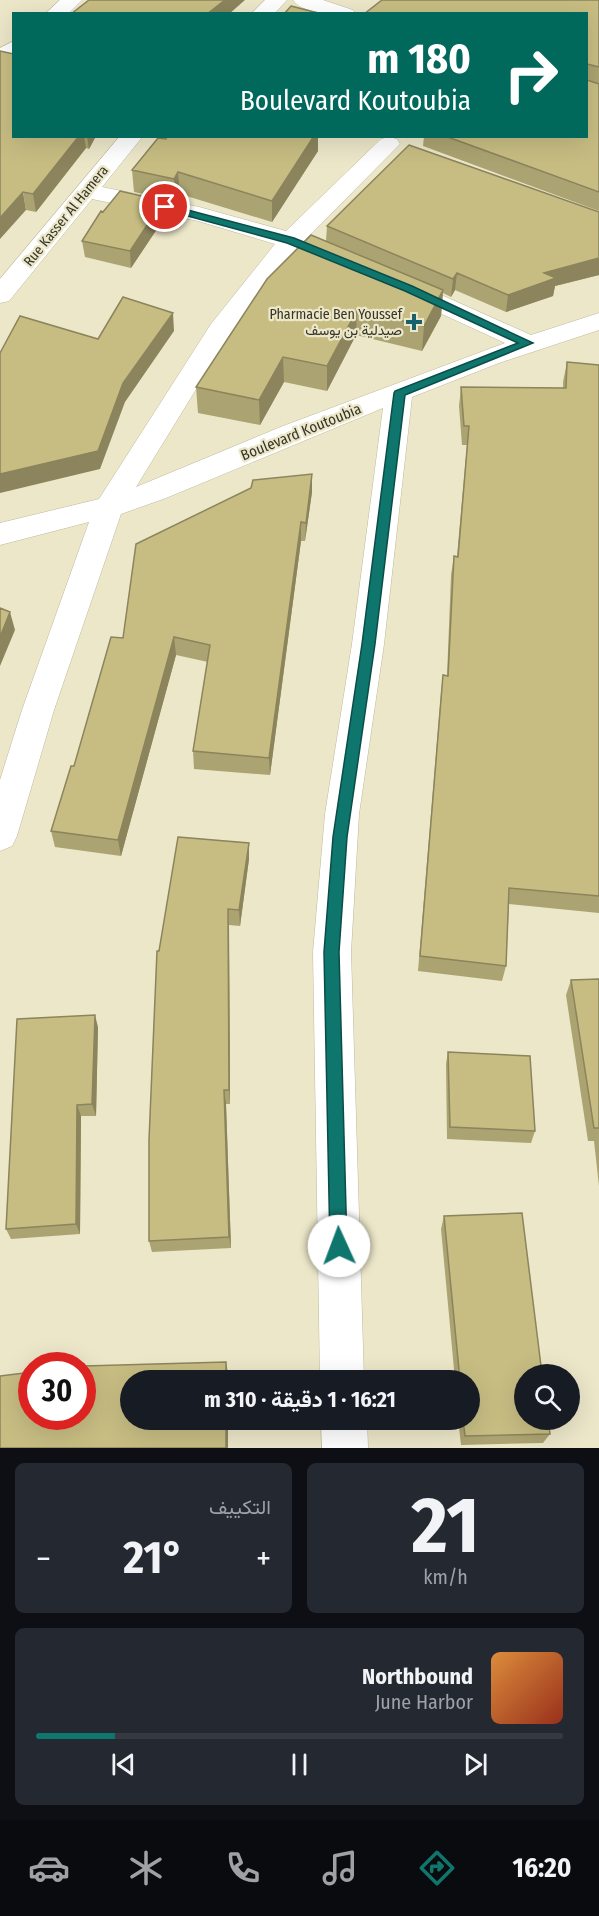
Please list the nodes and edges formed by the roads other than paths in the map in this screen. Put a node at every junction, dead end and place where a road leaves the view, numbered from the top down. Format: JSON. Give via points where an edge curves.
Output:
{"nodes":[{"id":1,"x":72,"y":0,"type":"edge"},
{"id":2,"x":277,"y":0,"type":"edge"},
{"id":3,"x":303,"y":0,"type":"edge"},
{"id":4,"x":57,"y":12,"type":"edge"},
{"id":5,"x":263,"y":12,"type":"edge"},
{"id":6,"x":340,"y":12,"type":"edge"},
{"id":7,"x":12,"y":49,"type":"edge"},
{"id":8,"x":0,"y":58,"type":"edge"},
{"id":9,"x":130,"y":138,"type":"edge"},
{"id":10,"x":389,"y":144,"type":"edge"},
{"id":11,"x":86,"y":191,"type":"junction"},
{"id":12,"x":291,"y":240,"type":"junction"},
{"id":13,"x":334,"y":258,"type":"edge"},
{"id":14,"x":376,"y":276,"type":"edge"},
{"id":15,"x":0,"y":295,"type":"edge"},
{"id":16,"x":599,"y":321,"type":"edge"},
{"id":17,"x":527,"y":343,"type":"junction"},
{"id":18,"x":399,"y":393,"type":"junction"},
{"id":19,"x":109,"y":507,"type":"junction"},
{"id":20,"x":0,"y":534,"type":"edge"},
{"id":21,"x":0,"y":836,"type":"edge"},
{"id":22,"x":342,"y":1370,"type":"edge"},
{"id":23,"x":344,"y":1430,"type":"edge"},
{"id":24,"x":345,"y":1448,"type":"edge"}],
"edges":[{"from":1,"to":4,"type":"street"},
{"from":2,"to":5,"type":"street"},
{"from":3,"to":6,"type":"street"},
{"from":7,"to":8,"type":"street"},
{"from":9,"to":11,"type":"street","name":"Rue Kasser Al Hamera"},
{"from":10,"to":12,"type":"street"},
{"from":11,"to":12,"type":"street"},
{"from":11,"to":15,"type":"street","name":"Rue Kasser Al Hamera"},
{"from":12,"to":13,"type":"street"},
{"from":12,"to":19,"type":"street","via":[[220,330]]},
{"from":14,"to":17,"type":"street"},
{"from":16,"to":17,"type":"street","name":"Boulevard Koutoubia"},
{"from":17,"to":18,"type":"street","name":"Boulevard Koutoubia"},
{"from":18,"to":19,"type":"street","name":"Boulevard Koutoubia"},
{"from":18,"to":22,"type":"street","via":[[342,814],[332,952]]},
{"from":19,"to":20,"type":"street","name":"Boulevard Koutoubia"},
{"from":19,"to":21,"type":"street","via":[[78,588]]},
{"from":23,"to":24,"type":"street"}]}
